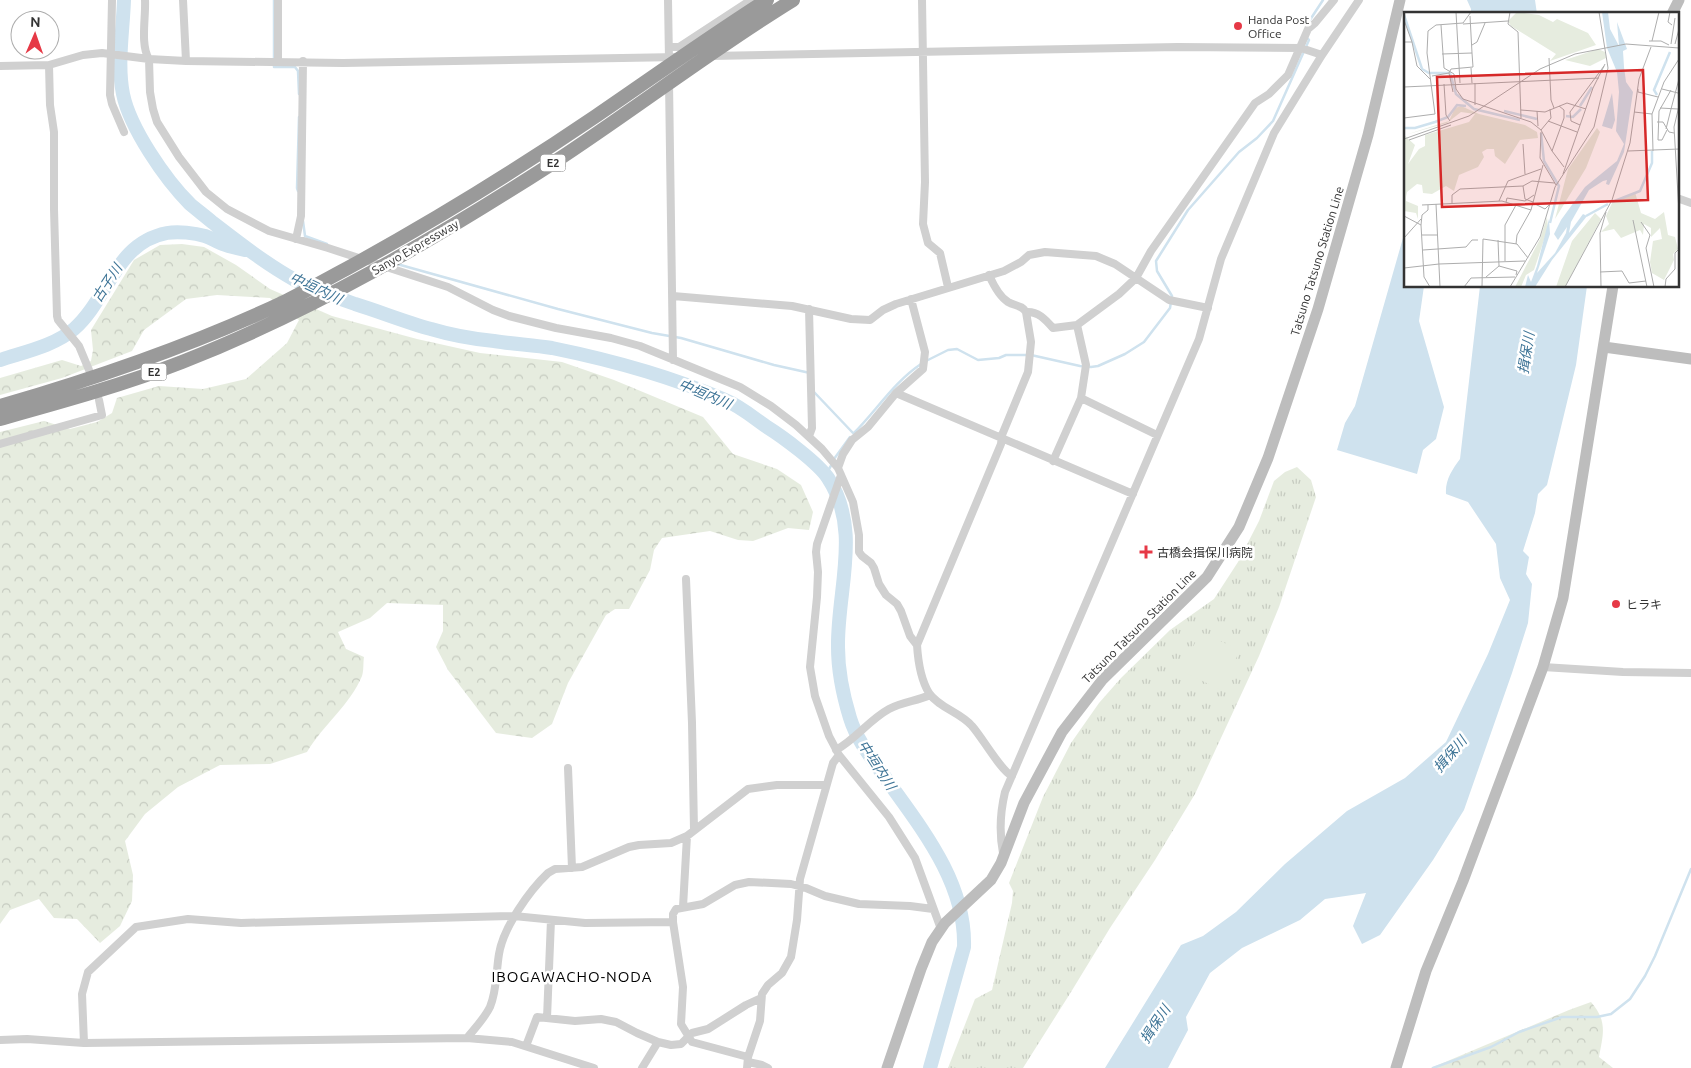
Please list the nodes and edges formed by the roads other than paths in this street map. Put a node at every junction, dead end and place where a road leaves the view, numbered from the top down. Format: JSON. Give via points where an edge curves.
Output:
{"nodes":[{"id":1,"x":112,"y":0,"type":"edge"},
{"id":2,"x":145,"y":0,"type":"edge"},
{"id":3,"x":183,"y":0,"type":"edge"},
{"id":4,"x":278,"y":0,"type":"edge"},
{"id":5,"x":668,"y":0,"type":"edge"},
{"id":6,"x":751,"y":0,"type":"edge"},
{"id":7,"x":767,"y":0,"type":"edge"},
{"id":8,"x":792,"y":0,"type":"edge"},
{"id":9,"x":922,"y":0,"type":"edge"},
{"id":10,"x":1334,"y":0,"type":"edge"},
{"id":11,"x":1359,"y":0,"type":"edge"},
{"id":12,"x":1400,"y":0,"type":"edge"},
{"id":13,"x":1678,"y":0,"type":"edge"},
{"id":14,"x":1673,"y":12,"type":"edge"},
{"id":15,"x":687,"y":42,"type":"junction"},
{"id":16,"x":668,"y":47,"type":"junction"},
{"id":17,"x":1301,"y":48,"type":"junction"},
{"id":18,"x":923,"y":52,"type":"junction"},
{"id":19,"x":112,"y":54,"type":"junction"},
{"id":20,"x":1322,"y":55,"type":"junction"},
{"id":21,"x":669,"y":57,"type":"junction"},
{"id":22,"x":694,"y":57,"type":"junction"},
{"id":23,"x":147,"y":58,"type":"junction"},
{"id":24,"x":186,"y":60,"type":"junction"},
{"id":25,"x":278,"y":61,"type":"junction"},
{"id":26,"x":303,"y":62,"type":"junction"},
{"id":27,"x":49,"y":64,"type":"junction"},
{"id":28,"x":0,"y":66,"type":"edge"},
{"id":29,"x":124,"y":132,"type":"dead end"},
{"id":30,"x":1678,"y":198,"type":"edge"},
{"id":31,"x":1691,"y":203,"type":"edge"},
{"id":32,"x":296,"y":239,"type":"junction"},
{"id":33,"x":989,"y":275,"type":"junction"},
{"id":34,"x":1136,"y":278,"type":"junction"},
{"id":35,"x":948,"y":287,"type":"junction"},
{"id":36,"x":1613,"y":288,"type":"edge"},
{"id":37,"x":673,"y":296,"type":"junction"},
{"id":38,"x":911,"y":299,"type":"junction"},
{"id":39,"x":1208,"y":308,"type":"junction"},
{"id":40,"x":809,"y":309,"type":"junction"},
{"id":41,"x":1026,"y":312,"type":"junction"},
{"id":42,"x":1077,"y":325,"type":"junction"},
{"id":43,"x":1604,"y":346,"type":"junction"},
{"id":44,"x":1691,"y":359,"type":"edge"},
{"id":45,"x":673,"y":360,"type":"junction"},
{"id":46,"x":89,"y":370,"type":"dead end"},
{"id":47,"x":896,"y":393,"type":"junction"},
{"id":48,"x":1080,"y":398,"type":"junction"},
{"id":49,"x":99,"y":400,"type":"dead end"},
{"id":50,"x":0,"y":406,"type":"edge"},
{"id":51,"x":0,"y":419,"type":"edge"},
{"id":52,"x":1157,"y":435,"type":"junction"},
{"id":53,"x":808,"y":436,"type":"junction"},
{"id":54,"x":1002,"y":440,"type":"junction"},
{"id":55,"x":0,"y":444,"type":"edge"},
{"id":56,"x":1053,"y":461,"type":"junction"},
{"id":57,"x":839,"y":474,"type":"junction"},
{"id":58,"x":1133,"y":494,"type":"junction"},
{"id":59,"x":686,"y":579,"type":"dead end"},
{"id":60,"x":916,"y":646,"type":"junction"},
{"id":61,"x":1543,"y":667,"type":"junction"},
{"id":62,"x":1691,"y":673,"type":"edge"},
{"id":63,"x":930,"y":695,"type":"junction"},
{"id":64,"x":838,"y":751,"type":"junction"},
{"id":65,"x":568,"y":768,"type":"dead end"},
{"id":66,"x":1012,"y":776,"type":"junction"},
{"id":67,"x":826,"y":785,"type":"junction"},
{"id":68,"x":694,"y":830,"type":"junction"},
{"id":69,"x":687,"y":836,"type":"junction"},
{"id":70,"x":1004,"y":855,"type":"junction"},
{"id":71,"x":572,"y":868,"type":"junction"},
{"id":72,"x":799,"y":886,"type":"junction"},
{"id":73,"x":683,"y":907,"type":"junction"},
{"id":74,"x":933,"y":909,"type":"junction"},
{"id":75,"x":514,"y":916,"type":"junction"},
{"id":76,"x":551,"y":920,"type":"junction"},
{"id":77,"x":673,"y":922,"type":"junction"},
{"id":78,"x":943,"y":926,"type":"junction"},
{"id":79,"x":761,"y":998,"type":"junction"},
{"id":80,"x":547,"y":1018,"type":"junction"},
{"id":81,"x":689,"y":1036,"type":"junction"},
{"id":82,"x":467,"y":1038,"type":"junction"},
{"id":83,"x":0,"y":1040,"type":"edge"},
{"id":84,"x":658,"y":1042,"type":"junction"},
{"id":85,"x":84,"y":1043,"type":"junction"},
{"id":86,"x":526,"y":1046,"type":"junction"},
{"id":87,"x":748,"y":1062,"type":"edge"},
{"id":88,"x":594,"y":1068,"type":"edge"},
{"id":89,"x":642,"y":1068,"type":"edge"},
{"id":90,"x":768,"y":1068,"type":"edge"},
{"id":91,"x":886,"y":1068,"type":"edge"},
{"id":92,"x":1396,"y":1068,"type":"edge"}],
"edges":[{"from":1,"to":19,"type":"street"},
{"from":2,"to":23,"type":"street"},
{"from":3,"to":24,"type":"street"},
{"from":4,"to":25,"type":"street"},
{"from":5,"to":16,"type":"street"},
{"from":6,"to":15,"type":"street"},
{"from":7,"to":50,"type":"highway","name":"Sanyo Expressway","number":"E2","via":[[475,195],[285,302],[176,348]]},
{"from":8,"to":51,"type":"highway","name":"Sanyo Expressway","number":"E2","via":[[722,44],[484,207],[370,274],[248,334],[181,362],[115,386]]},
{"from":9,"to":18,"type":"street"},
{"from":10,"to":17,"type":"street","via":[[1308,29]]},
{"from":11,"to":20,"type":"street"},
{"from":12,"to":70,"type":"main road","name":"Tatsuno Tatsuno Station Line","via":[[1368,134],[1318,310],[1246,513],[1207,577],[1103,679],[1062,732],[1024,803]]},
{"from":13,"to":14,"type":"main road"},
{"from":15,"to":16,"type":"street","via":[[679,48]]},
{"from":15,"to":22,"type":"street"},
{"from":16,"to":21,"type":"street"},
{"from":17,"to":18,"type":"street"},
{"from":17,"to":20,"type":"street"},
{"from":17,"to":34,"type":"street","via":[[1288,75],[1255,103],[1151,251]]},
{"from":18,"to":22,"type":"street"},
{"from":18,"to":35,"type":"street","via":[[923,224],[928,243],[940,253]]},
{"from":19,"to":23,"type":"street"},
{"from":19,"to":27,"type":"street","via":[[83,55]]},
{"from":19,"to":29,"type":"street","via":[[112,104]]},
{"from":20,"to":39,"type":"street","via":[[1274,133],[1221,258]]},
{"from":21,"to":22,"type":"street"},
{"from":21,"to":26,"type":"street"},
{"from":21,"to":37,"type":"street"},
{"from":23,"to":24,"type":"street"},
{"from":23,"to":32,"type":"street","via":[[157,122],[206,192],[254,224]]},
{"from":24,"to":25,"type":"street"},
{"from":25,"to":26,"type":"street"},
{"from":26,"to":32,"type":"street","via":[[301,216]]},
{"from":27,"to":28,"type":"street"},
{"from":27,"to":46,"type":"street","via":[[54,132],[57,316],[75,339]]},
{"from":30,"to":31,"type":"street"},
{"from":32,"to":45,"type":"street","via":[[448,287],[509,316],[621,340]]},
{"from":33,"to":34,"type":"street","via":[[1004,271],[1029,255],[1055,252],[1096,256]]},
{"from":33,"to":35,"type":"street"},
{"from":33,"to":41,"type":"street","via":[[1004,298]]},
{"from":34,"to":39,"type":"street","via":[[1172,300]]},
{"from":34,"to":42,"type":"street"},
{"from":35,"to":38,"type":"street"},
{"from":36,"to":43,"type":"main road"},
{"from":37,"to":40,"type":"street"},
{"from":37,"to":45,"type":"street"},
{"from":38,"to":40,"type":"street","via":[[883,310],[870,320]]},
{"from":38,"to":47,"type":"street","via":[[925,361],[923,369]]},
{"from":39,"to":52,"type":"street","via":[[1199,339]]},
{"from":40,"to":53,"type":"street","via":[[812,428]]},
{"from":41,"to":42,"type":"street","via":[[1040,315],[1052,328]]},
{"from":41,"to":54,"type":"street","via":[[1030,342],[1028,372]]},
{"from":42,"to":48,"type":"street","via":[[1086,367]]},
{"from":43,"to":44,"type":"main road"},
{"from":43,"to":61,"type":"main road","via":[[1563,598]]},
{"from":45,"to":53,"type":"street","via":[[754,394]]},
{"from":47,"to":54,"type":"street"},
{"from":47,"to":57,"type":"street","via":[[852,440],[843,454]]},
{"from":48,"to":52,"type":"street"},
{"from":48,"to":56,"type":"street"},
{"from":49,"to":55,"type":"street","via":[[102,415]]},
{"from":52,"to":58,"type":"street"},
{"from":53,"to":57,"type":"street"},
{"from":54,"to":56,"type":"street"},
{"from":54,"to":60,"type":"street"},
{"from":56,"to":58,"type":"street"},
{"from":57,"to":60,"type":"street","via":[[853,502],[859,552],[874,568],[886,595],[902,611]]},
{"from":57,"to":64,"type":"street","via":[[816,552],[817,596],[810,667],[814,696]]},
{"from":58,"to":66,"type":"street"},
{"from":59,"to":68,"type":"street"},
{"from":60,"to":63,"type":"street"},
{"from":61,"to":62,"type":"street"},
{"from":61,"to":92,"type":"main road","via":[[1426,972]]},
{"from":63,"to":64,"type":"street","via":[[898,706],[871,722]]},
{"from":63,"to":66,"type":"street","via":[[970,724]]},
{"from":64,"to":67,"type":"street"},
{"from":64,"to":74,"type":"street","via":[[906,841]]},
{"from":65,"to":71,"type":"street"},
{"from":66,"to":70,"type":"street","via":[[1001,812],[1000,836]]},
{"from":67,"to":68,"type":"street","via":[[777,785],[748,789]]},
{"from":67,"to":72,"type":"street"},
{"from":68,"to":69,"type":"street"},
{"from":69,"to":71,"type":"street","via":[[671,843],[629,847],[594,863]]},
{"from":69,"to":73,"type":"street"},
{"from":70,"to":78,"type":"main road","name":"Tatsuno Tatsuno Station Line","via":[[991,880]]},
{"from":71,"to":75,"type":"street","via":[[548,873]]},
{"from":72,"to":73,"type":"street","via":[[749,882],[703,904]]},
{"from":72,"to":74,"type":"street","via":[[859,904]]},
{"from":72,"to":79,"type":"street","via":[[791,957]]},
{"from":73,"to":77,"type":"street","via":[[676,909]]},
{"from":74,"to":78,"type":"street"},
{"from":75,"to":76,"type":"street"},
{"from":75,"to":82,"type":"street","via":[[498,954],[490,1006]]},
{"from":75,"to":85,"type":"street","via":[[241,923],[188,919],[136,927],[88,972],[82,994]]},
{"from":76,"to":77,"type":"street","via":[[585,924]]},
{"from":76,"to":80,"type":"street"},
{"from":77,"to":81,"type":"street","via":[[683,987],[681,1024]]},
{"from":78,"to":91,"type":"main road","name":"Tatsuno Tatsuno Station Line","via":[[932,942],[921,969]]},
{"from":79,"to":81,"type":"street","via":[[708,1029]]},
{"from":79,"to":87,"type":"street","via":[[760,1021]]},
{"from":80,"to":84,"type":"street","via":[[616,1022]]},
{"from":80,"to":86,"type":"street","via":[[537,1017]]},
{"from":81,"to":84,"type":"street","via":[[681,1044]]},
{"from":81,"to":87,"type":"street","via":[[692,1042]]},
{"from":82,"to":85,"type":"street"},
{"from":82,"to":86,"type":"street"},
{"from":83,"to":85,"type":"street"},
{"from":84,"to":89,"type":"street"},
{"from":86,"to":88,"type":"street"},
{"from":87,"to":90,"type":"street"}]}
